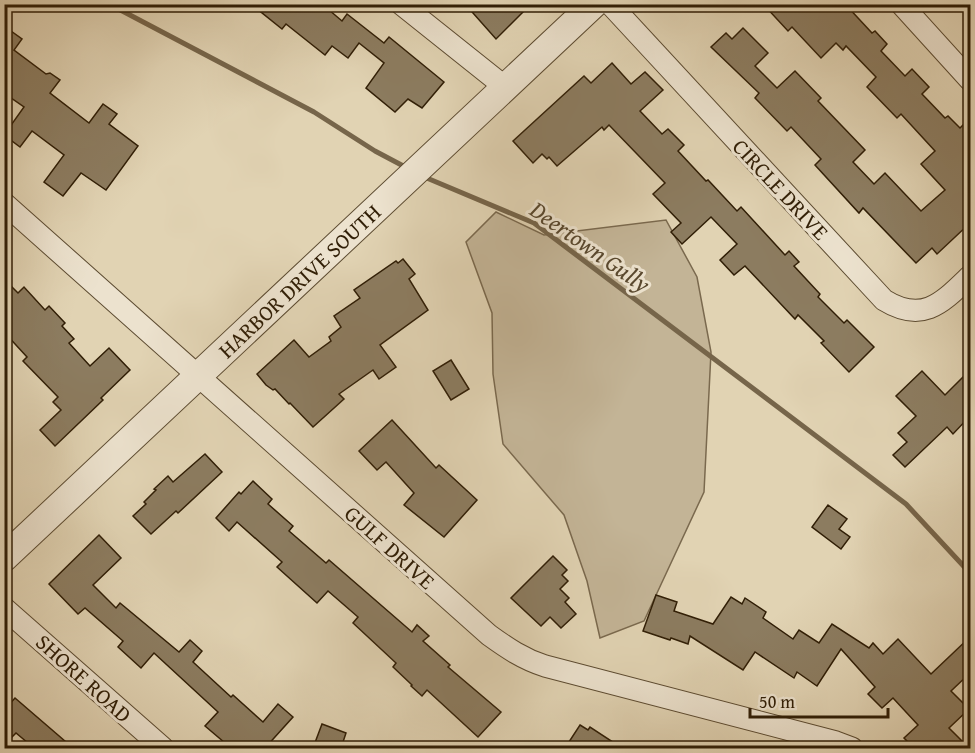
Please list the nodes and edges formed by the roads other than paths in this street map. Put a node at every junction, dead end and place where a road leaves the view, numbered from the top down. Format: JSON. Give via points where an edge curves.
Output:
{"nodes":[{"id":1,"x":400,"y":4,"type":"edge"},
{"id":2,"x":594,"y":4,"type":"edge"},
{"id":3,"x":610,"y":4,"type":"edge"},
{"id":4,"x":901,"y":4,"type":"edge"},
{"id":5,"x":970,"y":80,"type":"edge"},
{"id":6,"x":506,"y":87,"type":"junction"},
{"id":7,"x":4,"y":203,"type":"edge"},
{"id":8,"x":970,"y":276,"type":"edge"},
{"id":9,"x":197,"y":376,"type":"junction"},
{"id":10,"x":4,"y":558,"type":"edge"},
{"id":11,"x":4,"y":608,"type":"edge"},
{"id":12,"x":839,"y":746,"type":"edge"},
{"id":13,"x":163,"y":748,"type":"edge"}],
"edges":[{"from":1,"to":6,"type":"street"},
{"from":2,"to":6,"type":"street","name":"HARBOR DRIVE SOUTH"},
{"from":3,"to":8,"type":"street","name":"CIRCLE DRIVE","via":[[884,300],[907,310],[931,309]]},
{"from":4,"to":5,"type":"street"},
{"from":6,"to":9,"type":"street","name":"HARBOR DRIVE SOUTH"},
{"from":7,"to":9,"type":"street","name":"GULF DRIVE"},
{"from":9,"to":10,"type":"street","name":"HARBOR DRIVE SOUTH"},
{"from":9,"to":12,"type":"street","name":"GULF DRIVE","via":[[489,635],[518,656]]},
{"from":11,"to":13,"type":"street","name":"SHORE ROAD"}]}
